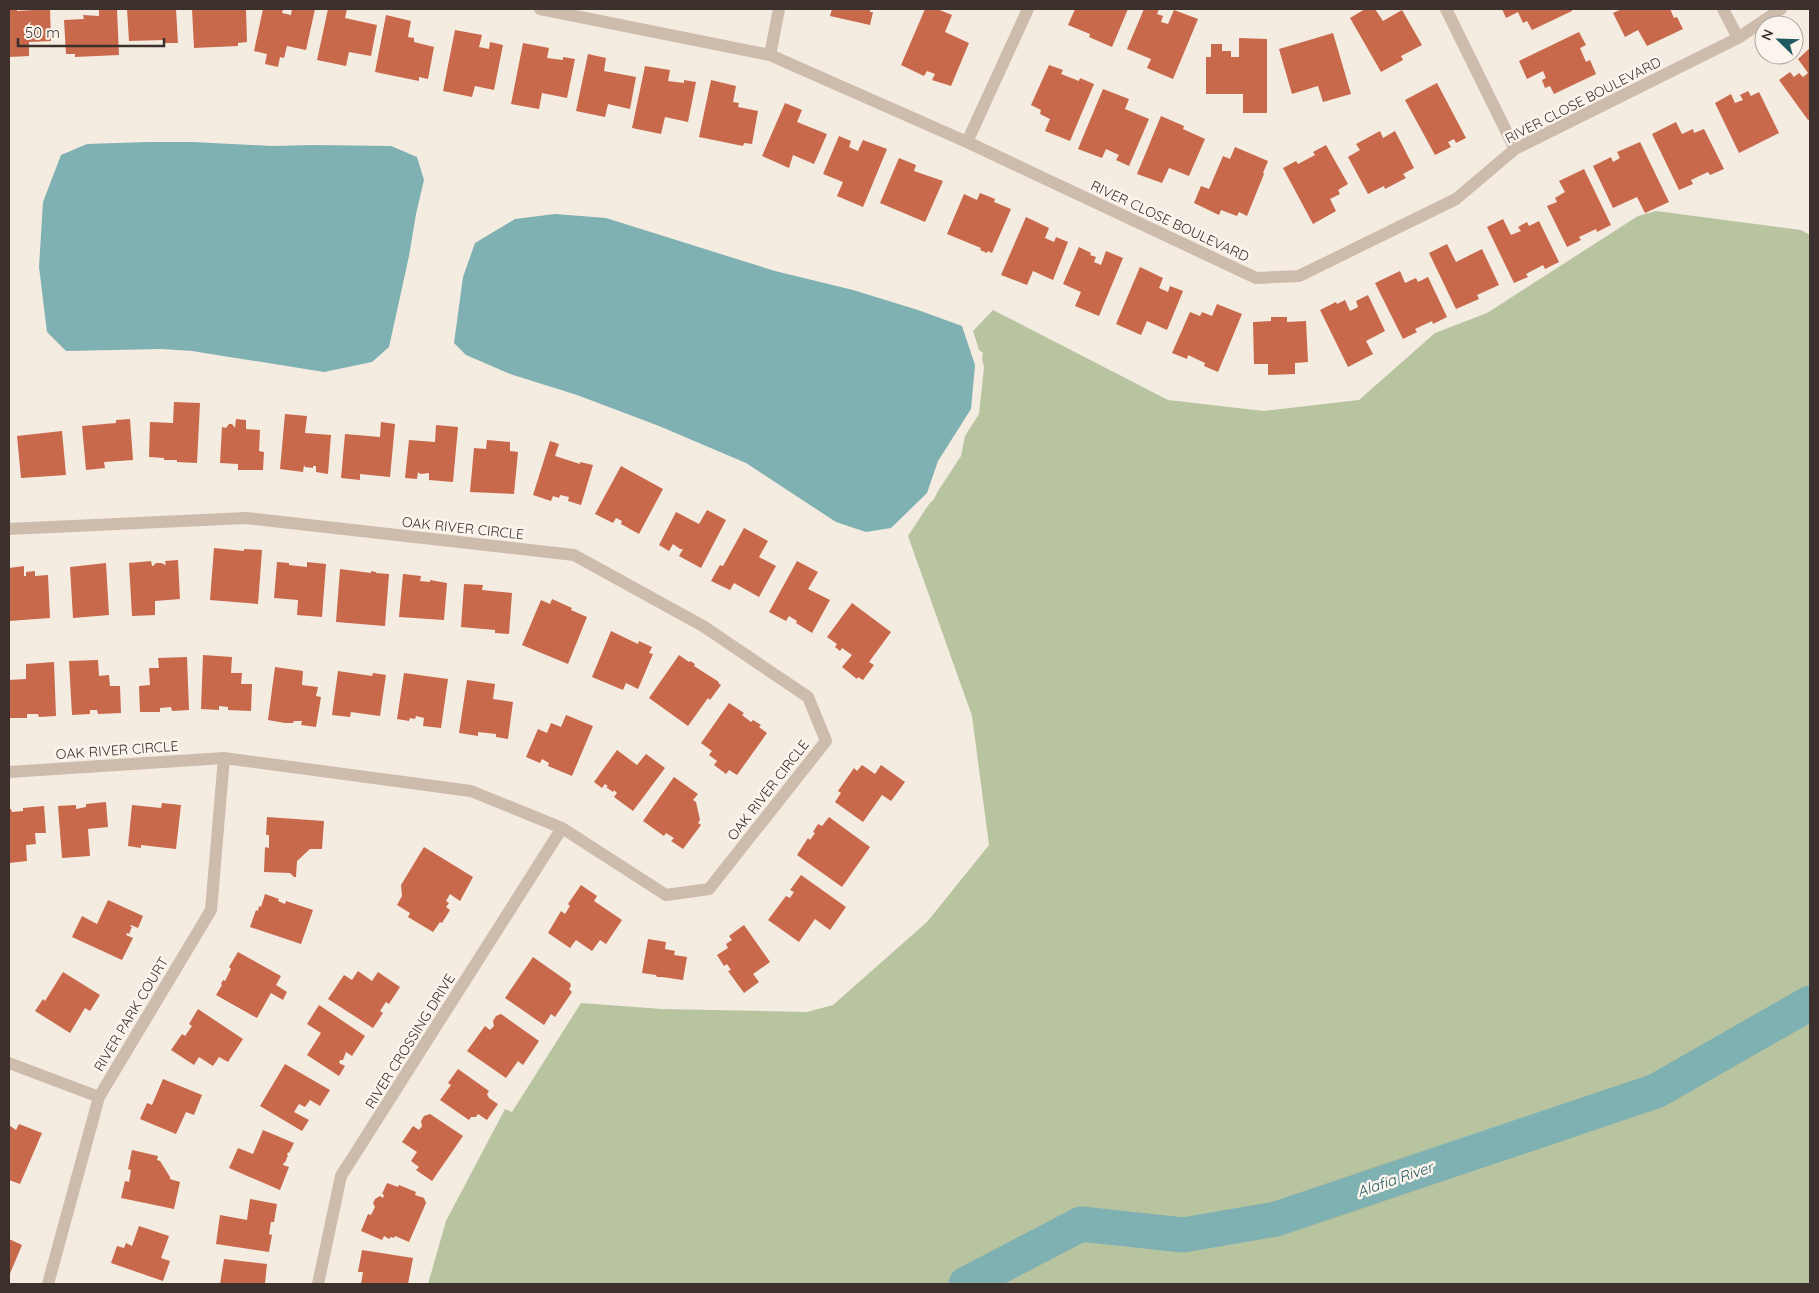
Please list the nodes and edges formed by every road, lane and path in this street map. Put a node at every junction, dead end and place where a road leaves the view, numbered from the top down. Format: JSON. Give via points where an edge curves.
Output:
{"nodes":[{"id":1,"x":540,"y":9,"type":"edge"},
{"id":2,"x":779,"y":9,"type":"edge"},
{"id":3,"x":1028,"y":9,"type":"edge"},
{"id":4,"x":1446,"y":9,"type":"edge"},
{"id":5,"x":1723,"y":9,"type":"edge"},
{"id":6,"x":1781,"y":9,"type":"edge"},
{"id":7,"x":1738,"y":38,"type":"junction"},
{"id":8,"x":770,"y":55,"type":"junction"},
{"id":9,"x":967,"y":142,"type":"junction"},
{"id":10,"x":1515,"y":149,"type":"junction"},
{"id":11,"x":9,"y":529,"type":"edge"},
{"id":12,"x":224,"y":758,"type":"junction"},
{"id":13,"x":9,"y":772,"type":"edge"},
{"id":14,"x":562,"y":828,"type":"junction"},
{"id":15,"x":9,"y":1063,"type":"edge"},
{"id":16,"x":100,"y":1097,"type":"junction"},
{"id":17,"x":48,"y":1284,"type":"edge"},
{"id":18,"x":318,"y":1284,"type":"edge"}],
"edges":[{"from":1,"to":8,"type":"street","name":"RIVER CLOSE BOULEVARD"},
{"from":2,"to":8,"type":"street"},
{"from":3,"to":9,"type":"street"},
{"from":4,"to":10,"type":"street"},
{"from":5,"to":7,"type":"street"},
{"from":6,"to":7,"type":"street","name":"RIVER CLOSE BOULEVARD"},
{"from":7,"to":10,"type":"street","name":"RIVER CLOSE BOULEVARD"},
{"from":8,"to":9,"type":"street","name":"RIVER CLOSE BOULEVARD"},
{"from":9,"to":10,"type":"street","name":"RIVER CLOSE BOULEVARD","via":[[1256,278],[1299,276],[1456,199]]},
{"from":11,"to":14,"type":"street","name":"OAK RIVER CIRCLE","via":[[246,518],[574,555],[702,626],[808,697],[826,741],[709,889],[666,895]]},
{"from":12,"to":13,"type":"street","name":"OAK RIVER CIRCLE"},
{"from":12,"to":14,"type":"street","name":"OAK RIVER CIRCLE","via":[[471,791]]},
{"from":12,"to":16,"type":"street","name":"RIVER PARK COURT","via":[[211,910]]},
{"from":14,"to":18,"type":"street","name":"RIVER CROSSING DRIVE","via":[[341,1176]]},
{"from":15,"to":16,"type":"street"},
{"from":16,"to":17,"type":"street","name":"RIVER PARK COURT"}]}
